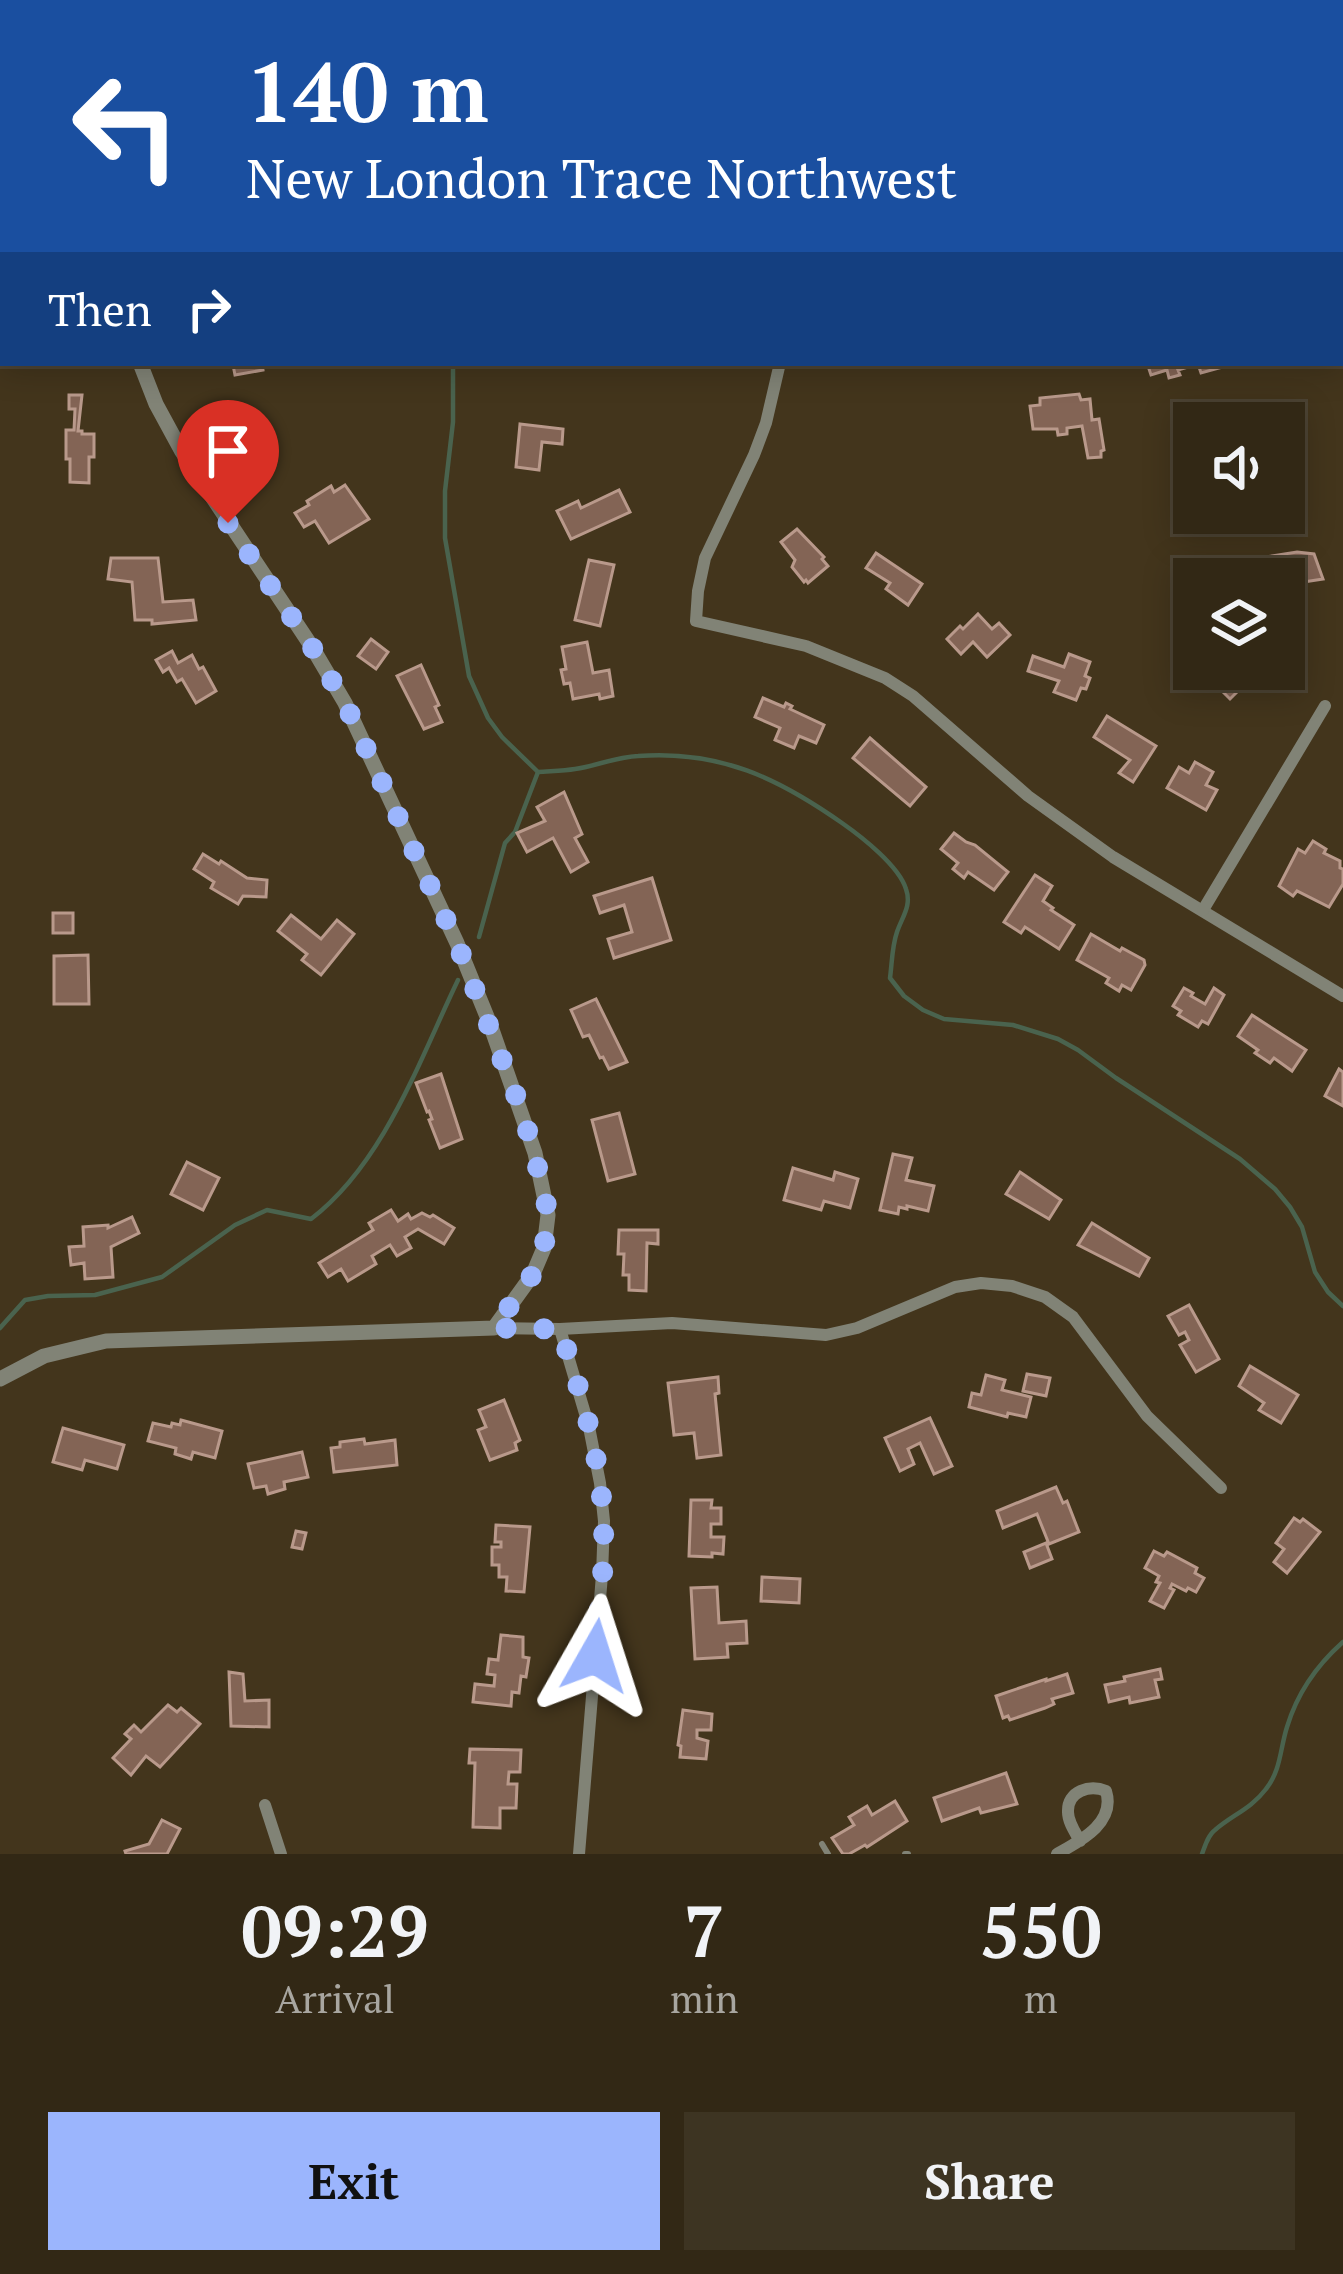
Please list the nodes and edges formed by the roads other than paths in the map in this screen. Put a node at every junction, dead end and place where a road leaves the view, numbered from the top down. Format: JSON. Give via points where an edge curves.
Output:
{"nodes":[{"id":1,"x":141,"y":366,"type":"edge"},
{"id":2,"x":779,"y":366,"type":"edge"},
{"id":3,"x":1325,"y":706,"type":"dead end"},
{"id":4,"x":1203,"y":910,"type":"junction"},
{"id":5,"x":1343,"y":996,"type":"edge"},
{"id":6,"x":494,"y":1328,"type":"junction"},
{"id":7,"x":560,"y":1329,"type":"junction"},
{"id":8,"x":0,"y":1379,"type":"edge"},
{"id":9,"x":1221,"y":1488,"type":"dead end"},
{"id":10,"x":265,"y":1805,"type":"dead end"},
{"id":11,"x":1080,"y":1841,"type":"dead end"},
{"id":12,"x":822,"y":1844,"type":"dead end"},
{"id":13,"x":281,"y":1854,"type":"edge"},
{"id":14,"x":579,"y":1854,"type":"edge"},
{"id":15,"x":828,"y":1854,"type":"edge"},
{"id":16,"x":1057,"y":1854,"type":"edge"}],
"edges":[{"from":1,"to":6,"type":"street","via":[[181,450],[345,703],[490,1024],[536,1153],[548,1215],[533,1274]]},
{"from":2,"to":4,"type":"street","via":[[754,454],[705,558],[696,621],[806,646],[885,678],[1028,796]]},
{"from":3,"to":4,"type":"street"},
{"from":4,"to":5,"type":"street"},
{"from":6,"to":7,"type":"street"},
{"from":6,"to":8,"type":"street","via":[[106,1341],[44,1356]]},
{"from":7,"to":9,"type":"street","via":[[672,1323],[826,1335],[955,1287],[1012,1286],[1073,1317],[1147,1416]]},
{"from":7,"to":14,"type":"street","via":[[589,1427],[604,1520]]},
{"from":10,"to":13,"type":"street"},
{"from":11,"to":16,"type":"street"},
{"from":12,"to":15,"type":"lane"}]}
